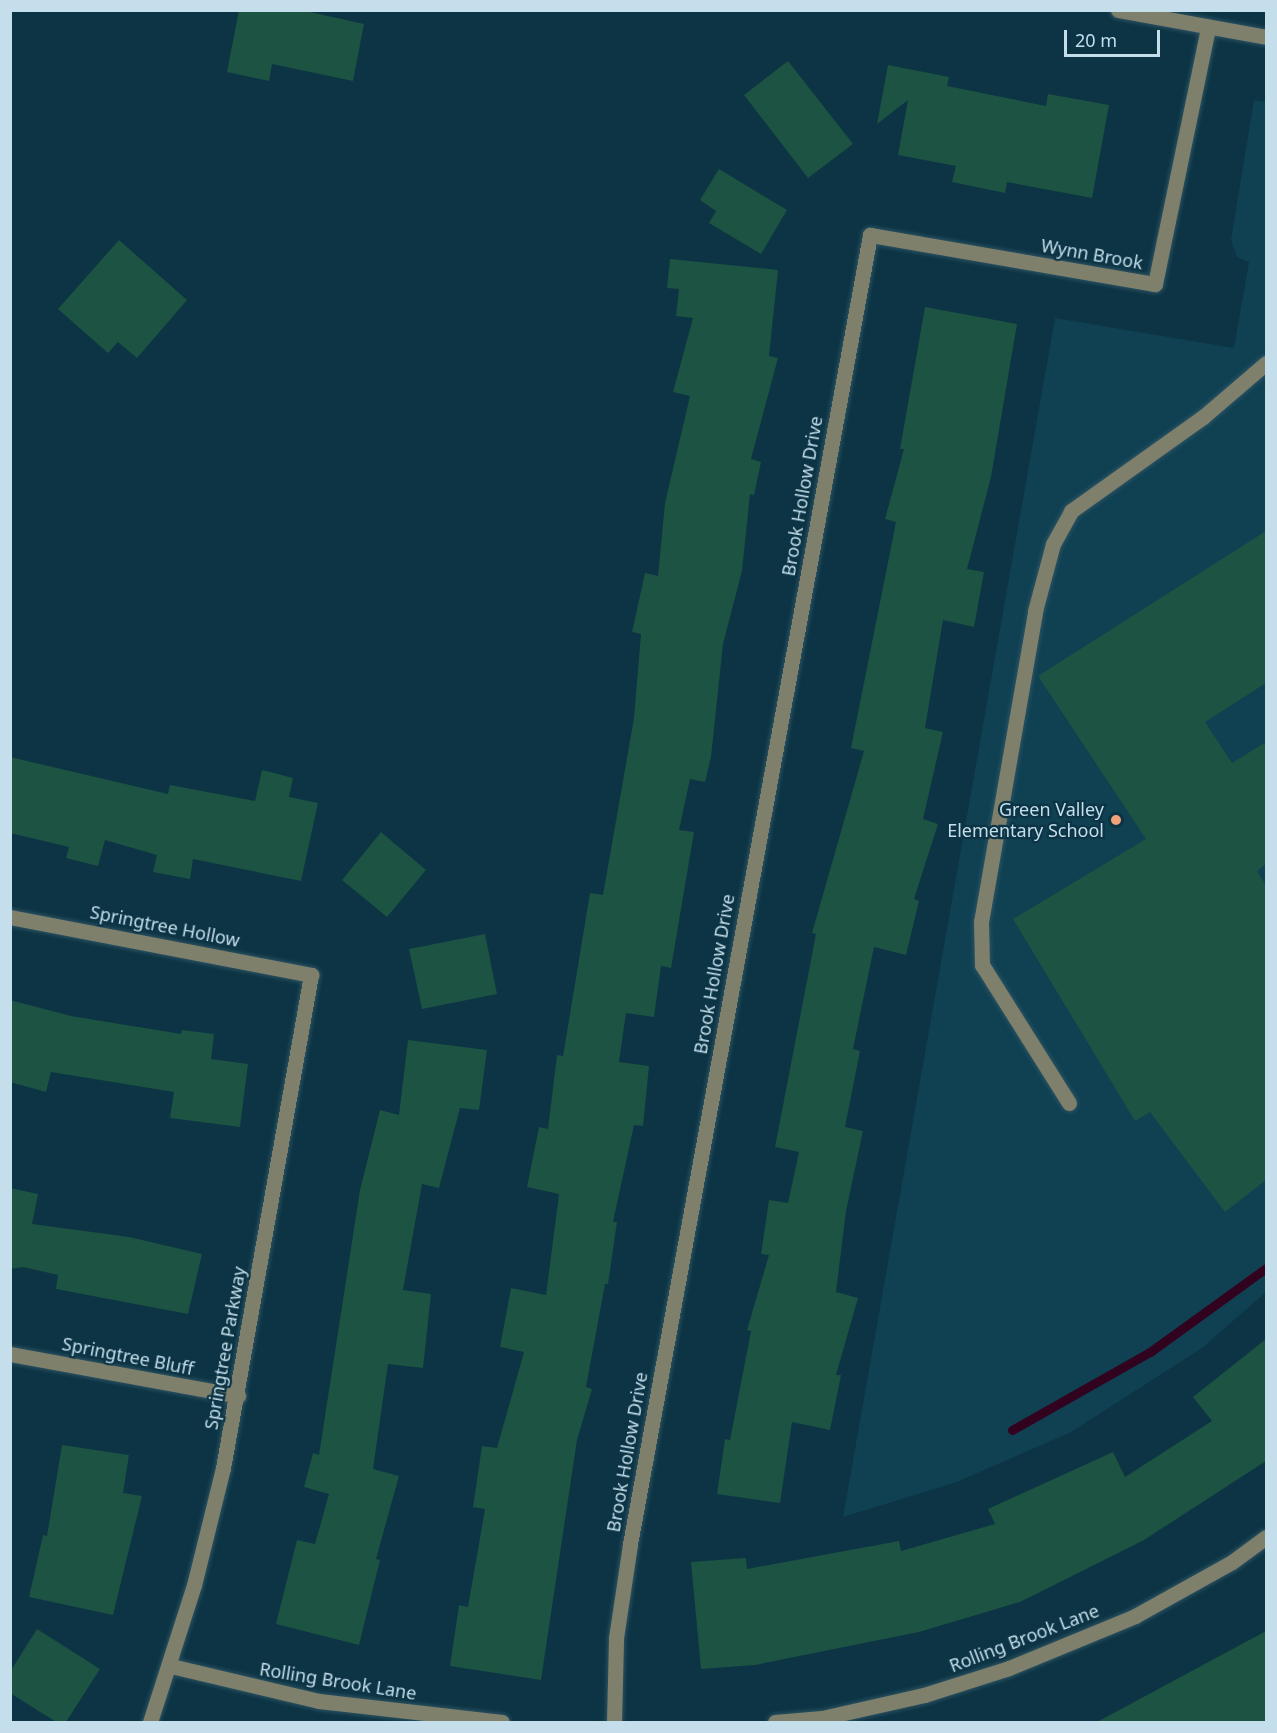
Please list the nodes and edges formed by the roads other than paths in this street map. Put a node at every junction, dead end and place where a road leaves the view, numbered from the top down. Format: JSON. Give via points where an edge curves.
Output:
{"nodes":[{"id":1,"x":1118,"y":10,"type":"edge"},
{"id":2,"x":1208,"y":27,"type":"junction"},
{"id":3,"x":1266,"y":37,"type":"edge"},
{"id":4,"x":870,"y":235,"type":"joint"},
{"id":5,"x":1266,"y":363,"type":"edge"},
{"id":6,"x":10,"y":917,"type":"edge"},
{"id":7,"x":311,"y":975,"type":"joint"},
{"id":8,"x":1069,"y":1102,"type":"dead end"},
{"id":9,"x":10,"y":1354,"type":"edge"},
{"id":10,"x":238,"y":1396,"type":"junction"},
{"id":11,"x":1266,"y":1537,"type":"edge"},
{"id":12,"x":171,"y":1666,"type":"junction"},
{"id":13,"x":150,"y":1722,"type":"edge"},
{"id":14,"x":502,"y":1722,"type":"edge"},
{"id":15,"x":614,"y":1722,"type":"edge"},
{"id":16,"x":775,"y":1722,"type":"edge"}],
"edges":[{"from":1,"to":2,"type":"street"},
{"from":2,"to":3,"type":"street"},
{"from":2,"to":4,"type":"street","name":"Wynn Brook","via":[[1155,284]]},
{"from":4,"to":15,"type":"street","name":"Brook Hollow Drive","via":[[630,1544],[616,1638]]},
{"from":5,"to":8,"type":"street","via":[[1203,417],[1071,511],[1053,544],[1044,577],[981,922],[982,965]]},
{"from":6,"to":7,"type":"street","name":"Springtree Hollow"},
{"from":7,"to":10,"type":"street","name":"Springtree Parkway"},
{"from":9,"to":10,"type":"street","name":"Springtree Bluff"},
{"from":10,"to":12,"type":"street","name":"Springtree Parkway","via":[[197,1575]]},
{"from":11,"to":16,"type":"street","name":"Rolling Brook Lane","via":[[1232,1562],[1135,1616],[1009,1668],[901,1700],[822,1718]]},
{"from":12,"to":13,"type":"street","name":"Springtree Parkway"},
{"from":12,"to":14,"type":"street","name":"Rolling Brook Lane","via":[[319,1701]]}]}
